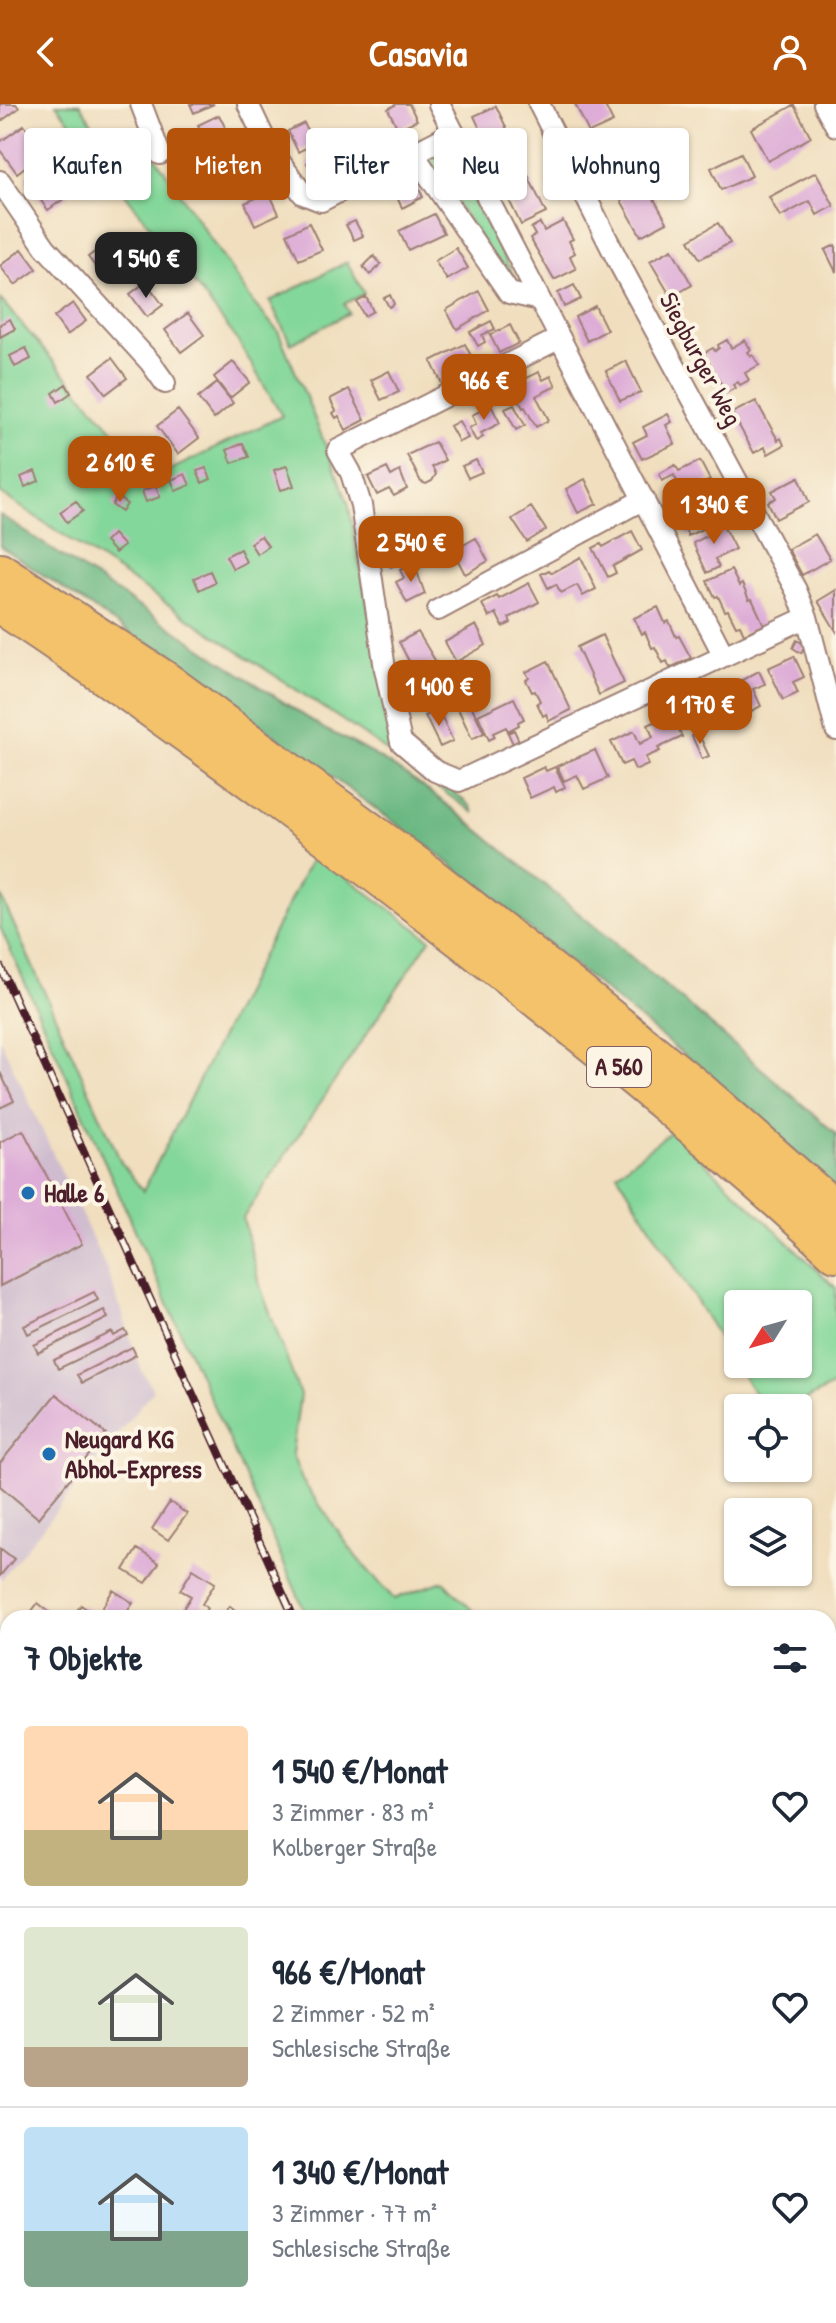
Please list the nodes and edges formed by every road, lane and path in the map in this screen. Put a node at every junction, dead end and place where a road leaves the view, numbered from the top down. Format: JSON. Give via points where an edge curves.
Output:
{"nodes":[{"id":1,"x":141,"y":104,"type":"edge"},
{"id":2,"x":248,"y":104,"type":"edge"},
{"id":3,"x":439,"y":104,"type":"edge"},
{"id":4,"x":539,"y":104,"type":"edge"},
{"id":5,"x":824,"y":104,"type":"edge"},
{"id":6,"x":836,"y":126,"type":"edge"},
{"id":7,"x":451,"y":128,"type":"edge"},
{"id":8,"x":160,"y":154,"type":"dead end"},
{"id":9,"x":418,"y":160,"type":"edge"},
{"id":10,"x":0,"y":181,"type":"edge"},
{"id":11,"x":306,"y":195,"type":"edge"},
{"id":12,"x":488,"y":200,"type":"edge"},
{"id":13,"x":540,"y":300,"type":"junction"},
{"id":14,"x":560,"y":338,"type":"junction"},
{"id":15,"x":165,"y":383,"type":"dead end"},
{"id":16,"x":644,"y":499,"type":"junction"},
{"id":17,"x":0,"y":571,"type":"edge"},
{"id":18,"x":0,"y":605,"type":"edge"},
{"id":19,"x":438,"y":610,"type":"dead end"},
{"id":20,"x":807,"y":617,"type":"junction"},
{"id":21,"x":724,"y":656,"type":"junction"},
{"id":22,"x":836,"y":730,"type":"edge"},
{"id":23,"x":836,"y":1210,"type":"edge"},
{"id":24,"x":836,"y":1253,"type":"edge"}],
"edges":[{"from":1,"to":8,"type":"street"},
{"from":2,"to":11,"type":"street","via":[[267,144]]},
{"from":3,"to":7,"type":"street"},
{"from":4,"to":20,"type":"street","name":"Siegburger Weg"},
{"from":5,"to":6,"type":"street"},
{"from":9,"to":13,"type":"street","via":[[509,293]]},
{"from":10,"to":15,"type":"street","via":[[45,247]]},
{"from":12,"to":13,"type":"street"},
{"from":13,"to":14,"type":"street"},
{"from":14,"to":16,"type":"street"},
{"from":14,"to":21,"type":"street","via":[[338,450],[361,505],[401,742],[435,771],[459,781]]},
{"from":16,"to":19,"type":"street"},
{"from":16,"to":21,"type":"street"},
{"from":17,"to":23,"type":"highway","number":"A 560","via":[[164,679],[418,866],[697,1088]]},
{"from":18,"to":24,"type":"highway","number":"A 560","via":[[399,892],[679,1116]]},
{"from":20,"to":21,"type":"street"},
{"from":20,"to":22,"type":"street","name":"Siegburger Weg"}]}
